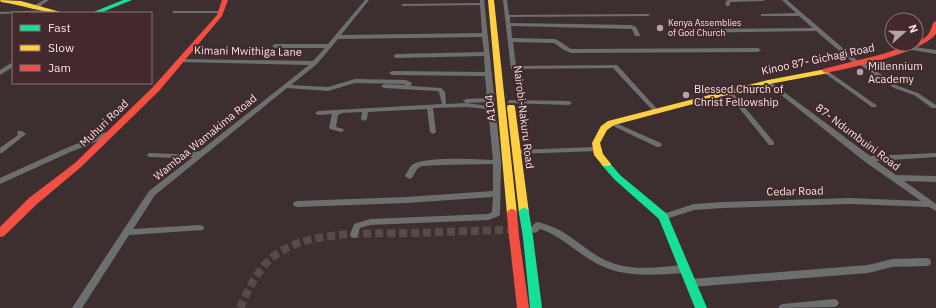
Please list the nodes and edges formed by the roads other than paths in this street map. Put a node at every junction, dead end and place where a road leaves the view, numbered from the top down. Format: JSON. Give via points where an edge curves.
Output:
{"nodes":[{"id":1,"x":1,"y":0,"type":"edge"},
{"id":2,"x":47,"y":0,"type":"edge"},
{"id":3,"x":128,"y":0,"type":"edge"},
{"id":4,"x":225,"y":0,"type":"edge"},
{"id":5,"x":367,"y":0,"type":"edge"},
{"id":6,"x":763,"y":0,"type":"edge"},
{"id":7,"x":784,"y":0,"type":"edge"},
{"id":8,"x":493,"y":2,"type":"edge"},
{"id":9,"x":403,"y":5,"type":"dead end"},
{"id":10,"x":728,"y":5,"type":"dead end"},
{"id":11,"x":37,"y":6,"type":"junction"},
{"id":12,"x":51,"y":11,"type":"junction"},
{"id":13,"x":26,"y":12,"type":"edge"},
{"id":14,"x":56,"y":12,"type":"edge"},
{"id":15,"x":97,"y":12,"type":"edge"},
{"id":16,"x":175,"y":12,"type":"dead end"},
{"id":17,"x":221,"y":12,"type":"junction"},
{"id":18,"x":0,"y":13,"type":"edge"},
{"id":19,"x":12,"y":13,"type":"edge"},
{"id":20,"x":801,"y":14,"type":"junction"},
{"id":21,"x":648,"y":15,"type":"dead end"},
{"id":22,"x":763,"y":15,"type":"dead end"},
{"id":23,"x":506,"y":16,"type":"junction"},
{"id":24,"x":936,"y":22,"type":"edge"},
{"id":25,"x":508,"y":25,"type":"junction"},
{"id":26,"x":817,"y":29,"type":"junction"},
{"id":27,"x":683,"y":31,"type":"dead end"},
{"id":28,"x":637,"y":34,"type":"dead end"},
{"id":29,"x":485,"y":36,"type":"junction"},
{"id":30,"x":338,"y":37,"type":"junction"},
{"id":31,"x":359,"y":38,"type":"dead end"},
{"id":32,"x":507,"y":38,"type":"junction"},
{"id":33,"x":924,"y":41,"type":"edge"},
{"id":34,"x":275,"y":46,"type":"dead end"},
{"id":35,"x":330,"y":46,"type":"junction"},
{"id":36,"x":758,"y":50,"type":"dead end"},
{"id":37,"x":924,"y":50,"type":"edge"},
{"id":38,"x":895,"y":52,"type":"edge"},
{"id":39,"x":935,"y":52,"type":"edge"},
{"id":40,"x":486,"y":54,"type":"junction"},
{"id":41,"x":396,"y":56,"type":"dead end"},
{"id":42,"x":181,"y":60,"type":"junction"},
{"id":43,"x":315,"y":63,"type":"junction"},
{"id":44,"x":860,"y":63,"type":"junction"},
{"id":45,"x":12,"y":65,"type":"edge"},
{"id":46,"x":509,"y":68,"type":"junction"},
{"id":47,"x":825,"y":71,"type":"junction"},
{"id":48,"x":0,"y":73,"type":"edge"},
{"id":49,"x":392,"y":73,"type":"dead end"},
{"id":50,"x":488,"y":74,"type":"junction"},
{"id":51,"x":768,"y":82,"type":"junction"},
{"id":52,"x":286,"y":86,"type":"junction"},
{"id":53,"x":378,"y":86,"type":"dead end"},
{"id":54,"x":407,"y":87,"type":"junction"},
{"id":55,"x":729,"y":92,"type":"junction"},
{"id":56,"x":491,"y":100,"type":"junction"},
{"id":57,"x":510,"y":102,"type":"junction"},
{"id":58,"x":444,"y":103,"type":"junction"},
{"id":59,"x":569,"y":103,"type":"dead end"},
{"id":60,"x":384,"y":106,"type":"dead end"},
{"id":61,"x":874,"y":106,"type":"dead end"},
{"id":62,"x":430,"y":107,"type":"junction"},
{"id":63,"x":934,"y":107,"type":"dead end"},
{"id":64,"x":492,"y":108,"type":"junction"},
{"id":65,"x":365,"y":111,"type":"junction"},
{"id":66,"x":656,"y":111,"type":"junction"},
{"id":67,"x":338,"y":112,"type":"junction"},
{"id":68,"x":318,"y":113,"type":"dead end"},
{"id":69,"x":364,"y":119,"type":"dead end"},
{"id":70,"x":611,"y":123,"type":"junction"},
{"id":71,"x":341,"y":130,"type":"dead end"},
{"id":72,"x":499,"y":130,"type":"junction"},
{"id":73,"x":433,"y":132,"type":"dead end"},
{"id":74,"x":20,"y":133,"type":"dead end"},
{"id":75,"x":110,"y":134,"type":"junction"},
{"id":76,"x":771,"y":143,"type":"dead end"},
{"id":77,"x":660,"y":145,"type":"dead end"},
{"id":78,"x":596,"y":149,"type":"junction"},
{"id":79,"x":0,"y":151,"type":"edge"},
{"id":80,"x":516,"y":152,"type":"junction"},
{"id":81,"x":203,"y":153,"type":"junction"},
{"id":82,"x":152,"y":155,"type":"dead end"},
{"id":83,"x":936,"y":155,"type":"edge"},
{"id":84,"x":867,"y":159,"type":"junction"},
{"id":85,"x":497,"y":162,"type":"junction"},
{"id":86,"x":409,"y":176,"type":"dead end"},
{"id":87,"x":894,"y":178,"type":"junction"},
{"id":88,"x":936,"y":178,"type":"edge"},
{"id":89,"x":0,"y":181,"type":"edge"},
{"id":90,"x":496,"y":194,"type":"junction"},
{"id":91,"x":297,"y":204,"type":"dead end"},
{"id":92,"x":933,"y":206,"type":"edge"},
{"id":93,"x":497,"y":210,"type":"junction"},
{"id":94,"x":512,"y":212,"type":"junction"},
{"id":95,"x":663,"y":216,"type":"junction"},
{"id":96,"x":200,"y":228,"type":"dead end"},
{"id":97,"x":128,"y":232,"type":"junction"},
{"id":98,"x":0,"y":233,"type":"edge"},
{"id":99,"x":531,"y":234,"type":"junction"},
{"id":100,"x":354,"y":235,"type":"dead end"},
{"id":101,"x":927,"y":262,"type":"dead end"},
{"id":102,"x":684,"y":269,"type":"junction"},
{"id":103,"x":691,"y":283,"type":"junction"},
{"id":104,"x":834,"y":303,"type":"dead end"},
{"id":105,"x":77,"y":308,"type":"edge"},
{"id":106,"x":522,"y":308,"type":"edge"},
{"id":107,"x":536,"y":308,"type":"edge"},
{"id":108,"x":701,"y":308,"type":"edge"},
{"id":109,"x":782,"y":308,"type":"edge"}],
"edges":[{"from":1,"to":11,"type":"main road"},
{"from":2,"to":11,"type":"street"},
{"from":3,"to":15,"type":"main road"},
{"from":4,"to":17,"type":"main road","name":"Muhuri Road"},
{"from":5,"to":30,"type":"street","name":"Wambaa Wamakima Road"},
{"from":6,"to":10,"type":"street","via":[[730,0],[727,2]]},
{"from":7,"to":20,"type":"street"},
{"from":8,"to":9,"type":"street"},
{"from":8,"to":23,"type":"street"},
{"from":8,"to":29,"type":"street"},
{"from":8,"to":32,"type":"main road","name":"Nairobi-Nakuru Road"},
{"from":8,"to":72,"type":"main road","name":"A104"},
{"from":11,"to":12,"type":"main road"},
{"from":12,"to":13,"type":"street"},
{"from":12,"to":14,"type":"main road"},
{"from":16,"to":17,"type":"street"},
{"from":17,"to":42,"type":"main road","name":"Muhuri Road"},
{"from":18,"to":19,"type":"street"},
{"from":20,"to":22,"type":"street"},
{"from":20,"to":26,"type":"street"},
{"from":21,"to":23,"type":"street"},
{"from":23,"to":25,"type":"street"},
{"from":24,"to":33,"type":"main road","name":"Kinoo 87- Gichagi Road","via":[[930,38]]},
{"from":25,"to":28,"type":"street","via":[[631,27]]},
{"from":25,"to":32,"type":"street"},
{"from":26,"to":27,"type":"street"},
{"from":26,"to":44,"type":"street"},
{"from":29,"to":30,"type":"street"},
{"from":29,"to":31,"type":"street"},
{"from":29,"to":40,"type":"street"},
{"from":30,"to":35,"type":"street","name":"Wambaa Wamakima Road"},
{"from":32,"to":36,"type":"street","via":[[555,41],[571,51]]},
{"from":32,"to":46,"type":"main road","name":"Nairobi-Nakuru Road"},
{"from":34,"to":35,"type":"street"},
{"from":35,"to":43,"type":"street","name":"Wambaa Wamakima Road"},
{"from":37,"to":39,"type":"street"},
{"from":38,"to":44,"type":"main road","name":"Kinoo 87- Gichagi Road"},
{"from":40,"to":41,"type":"street"},
{"from":40,"to":50,"type":"street"},
{"from":42,"to":43,"type":"street","name":"Kimani Mwithiga Lane"},
{"from":42,"to":75,"type":"main road","name":"Muhuri Road","via":[[156,89]]},
{"from":43,"to":52,"type":"street","name":"Wambaa Wamakima Road"},
{"from":44,"to":47,"type":"main road","name":"Kinoo 87- Gichagi Road"},
{"from":44,"to":63,"type":"street","via":[[896,87],[916,94]]},
{"from":45,"to":48,"type":"street"},
{"from":46,"to":57,"type":"main road","name":"Nairobi-Nakuru Road"},
{"from":46,"to":66,"type":"street","via":[[615,66]]},
{"from":47,"to":51,"type":"main road","name":"Kinoo 87- Gichagi Road"},
{"from":47,"to":61,"type":"street"},
{"from":49,"to":50,"type":"street"},
{"from":50,"to":56,"type":"street"},
{"from":51,"to":55,"type":"main road","name":"Kinoo 87- Gichagi Road"},
{"from":51,"to":84,"type":"street","name":"87- Ndumbuini Road"},
{"from":52,"to":54,"type":"street","via":[[328,89],[360,81],[406,82],[409,83]]},
{"from":52,"to":81,"type":"street","name":"Wambaa Wamakima Road"},
{"from":53,"to":54,"type":"street"},
{"from":54,"to":58,"type":"street","via":[[439,89]]},
{"from":55,"to":66,"type":"main road","name":"Kinoo 87- Gichagi Road"},
{"from":55,"to":76,"type":"street"},
{"from":56,"to":58,"type":"street"},
{"from":56,"to":64,"type":"street"},
{"from":57,"to":59,"type":"street"},
{"from":57,"to":80,"type":"main road","name":"Nairobi-Nakuru Road"},
{"from":58,"to":60,"type":"street"},
{"from":62,"to":64,"type":"street","via":[[466,105]]},
{"from":62,"to":65,"type":"street"},
{"from":62,"to":73,"type":"street"},
{"from":64,"to":72,"type":"street"},
{"from":65,"to":67,"type":"street"},
{"from":65,"to":69,"type":"street"},
{"from":66,"to":70,"type":"main road","name":"Kinoo 87- Gichagi Road"},
{"from":67,"to":68,"type":"street"},
{"from":67,"to":71,"type":"street","via":[[332,128]]},
{"from":70,"to":77,"type":"street"},
{"from":70,"to":78,"type":"main road","via":[[598,135]]},
{"from":72,"to":85,"type":"street"},
{"from":72,"to":94,"type":"main road","name":"A104"},
{"from":74,"to":79,"type":"street","via":[[22,134]]},
{"from":75,"to":89,"type":"street"},
{"from":75,"to":98,"type":"main road","name":"Muhuri Road"},
{"from":78,"to":80,"type":"street"},
{"from":78,"to":95,"type":"main road","via":[[617,177]]},
{"from":80,"to":99,"type":"main road","name":"Nairobi-Nakuru Road","bridge":true,"via":[[524,213]]},
{"from":81,"to":82,"type":"street"},
{"from":81,"to":97,"type":"street","name":"Wambaa Wamakima Road","via":[[152,193]]},
{"from":83,"to":84,"type":"street"},
{"from":84,"to":87,"type":"street","name":"87- Ndumbuini Road"},
{"from":85,"to":86,"type":"street","via":[[418,165],[414,166]]},
{"from":85,"to":90,"type":"street"},
{"from":87,"to":88,"type":"street"},
{"from":87,"to":92,"type":"street","name":"87- Ndumbuini Road"},
{"from":90,"to":91,"type":"street"},
{"from":90,"to":93,"type":"street"},
{"from":92,"to":95,"type":"street","name":"Cedar Road","via":[[850,201],[723,205],[694,207]]},
{"from":93,"to":94,"type":"street"},
{"from":93,"to":100,"type":"street","via":[[496,214],[488,216],[370,222],[357,226]]},
{"from":94,"to":106,"type":"main road","bridge":true},
{"from":95,"to":102,"type":"main road"},
{"from":96,"to":97,"type":"street"},
{"from":97,"to":105,"type":"street","name":"Wambaa Wamakima Road"},
{"from":99,"to":102,"type":"street","via":[[538,225],[555,230],[610,266],[640,272]]},
{"from":99,"to":107,"type":"main road","name":"Nairobi-Nakuru Road"},
{"from":101,"to":103,"type":"street","via":[[892,263],[868,269]]},
{"from":102,"to":103,"type":"main road"},
{"from":103,"to":108,"type":"main road"},
{"from":104,"to":109,"type":"street"}]}
